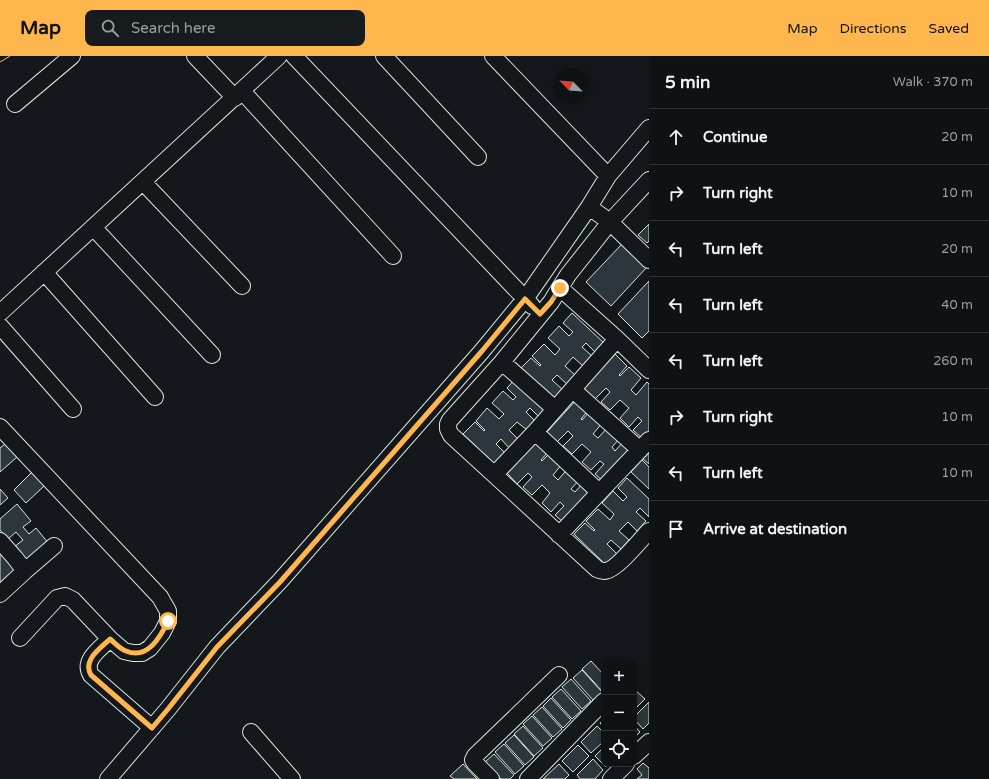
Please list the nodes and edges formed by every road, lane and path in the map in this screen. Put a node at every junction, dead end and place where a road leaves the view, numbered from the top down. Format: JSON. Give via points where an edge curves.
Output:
{"nodes":[{"id":1,"x":72,"y":56,"type":"edge"},
{"id":2,"x":195,"y":56,"type":"edge"},
{"id":3,"x":279,"y":56,"type":"edge"},
{"id":4,"x":294,"y":56,"type":"edge"},
{"id":5,"x":384,"y":56,"type":"edge"},
{"id":6,"x":493,"y":56,"type":"edge"},
{"id":7,"x":238,"y":94,"type":"junction"},
{"id":8,"x":15,"y":104,"type":"dead end"},
{"id":9,"x":649,"y":128,"type":"edge"},
{"id":10,"x":478,"y":157,"type":"dead end"},
{"id":11,"x":608,"y":176,"type":"junction"},
{"id":12,"x":649,"y":180,"type":"edge"},
{"id":13,"x":142,"y":182,"type":"junction"},
{"id":14,"x":589,"y":207,"type":"junction"},
{"id":15,"x":610,"y":222,"type":"junction"},
{"id":16,"x":93,"y":228,"type":"junction"},
{"id":17,"x":393,"y":256,"type":"dead end"},
{"id":18,"x":649,"y":260,"type":"edge"},
{"id":19,"x":44,"y":272,"type":"junction"},
{"id":20,"x":242,"y":286,"type":"dead end"},
{"id":21,"x":560,"y":288,"type":"junction"},
{"id":22,"x":525,"y":299,"type":"junction"},
{"id":23,"x":0,"y":313,"type":"edge"},
{"id":24,"x":540,"y":314,"type":"junction"},
{"id":25,"x":0,"y":326,"type":"edge"},
{"id":26,"x":617,"y":339,"type":"junction"},
{"id":27,"x":212,"y":355,"type":"dead end"},
{"id":28,"x":502,"y":362,"type":"junction"},
{"id":29,"x":649,"y":370,"type":"edge"},
{"id":30,"x":573,"y":390,"type":"junction"},
{"id":31,"x":155,"y":396,"type":"dead end"},
{"id":32,"x":73,"y":409,"type":"dead end"},
{"id":33,"x":555,"y":409,"type":"junction"},
{"id":34,"x":0,"y":427,"type":"edge"},
{"id":35,"x":535,"y":432,"type":"junction"},
{"id":36,"x":644,"y":445,"type":"edge"},
{"id":37,"x":495,"y":474,"type":"junction"},
{"id":38,"x":599,"y":492,"type":"junction"},
{"id":39,"x":649,"y":531,"type":"edge"},
{"id":40,"x":559,"y":534,"type":"junction"},
{"id":41,"x":0,"y":541,"type":"edge"},
{"id":42,"x":54,"y":546,"type":"dead end"},
{"id":43,"x":25,"y":570,"type":"junction"},
{"id":44,"x":0,"y":594,"type":"edge"},
{"id":45,"x":20,"y":638,"type":"dead end"},
{"id":46,"x":110,"y":639,"type":"junction"},
{"id":47,"x":559,"y":675,"type":"dead end"},
{"id":48,"x":601,"y":704,"type":"edge"},
{"id":49,"x":152,"y":728,"type":"junction"},
{"id":50,"x":251,"y":732,"type":"dead end"},
{"id":51,"x":649,"y":742,"type":"edge"},
{"id":52,"x":637,"y":753,"type":"edge"},
{"id":53,"x":623,"y":767,"type":"edge"},
{"id":54,"x":108,"y":779,"type":"edge"},
{"id":55,"x":292,"y":779,"type":"edge"},
{"id":56,"x":491,"y":779,"type":"edge"},
{"id":57,"x":528,"y":779,"type":"edge"},
{"id":58,"x":611,"y":779,"type":"edge"}],
"edges":[{"from":1,"to":8,"type":"street"},
{"from":2,"to":7,"type":"street"},
{"from":3,"to":7,"type":"street"},
{"from":4,"to":22,"type":"street"},
{"from":5,"to":10,"type":"street"},
{"from":6,"to":11,"type":"street"},
{"from":7,"to":13,"type":"street"},
{"from":7,"to":17,"type":"street"},
{"from":9,"to":11,"type":"street"},
{"from":11,"to":14,"type":"street"},
{"from":12,"to":15,"type":"street"},
{"from":13,"to":16,"type":"street"},
{"from":13,"to":20,"type":"street"},
{"from":14,"to":15,"type":"street"},
{"from":14,"to":22,"type":"street"},
{"from":15,"to":18,"type":"street"},
{"from":15,"to":21,"type":"street"},
{"from":16,"to":19,"type":"street"},
{"from":16,"to":27,"type":"street"},
{"from":19,"to":23,"type":"street"},
{"from":19,"to":31,"type":"street"},
{"from":21,"to":24,"type":"street"},
{"from":21,"to":26,"type":"street"},
{"from":22,"to":24,"type":"street"},
{"from":22,"to":49,"type":"street","via":[[280,582],[217,647]]},
{"from":24,"to":28,"type":"street"},
{"from":25,"to":32,"type":"street"},
{"from":26,"to":29,"type":"street"},
{"from":26,"to":30,"type":"street"},
{"from":28,"to":33,"type":"street"},
{"from":28,"to":37,"type":"street","via":[[448,424],[451,435]]},
{"from":30,"to":33,"type":"street"},
{"from":30,"to":36,"type":"street"},
{"from":33,"to":35,"type":"street"},
{"from":34,"to":46,"type":"street","via":[[160,597],[168,611],[168,621],[162,633],[150,648],[142,653],[124,651]]},
{"from":35,"to":37,"type":"street"},
{"from":35,"to":38,"type":"street"},
{"from":36,"to":38,"type":"street"},
{"from":37,"to":40,"type":"street"},
{"from":38,"to":40,"type":"street"},
{"from":39,"to":40,"type":"street","via":[[619,563],[604,572],[597,569]]},
{"from":41,"to":43,"type":"street"},
{"from":42,"to":43,"type":"street"},
{"from":43,"to":44,"type":"street"},
{"from":45,"to":46,"type":"street","via":[[57,598],[65,596],[73,600]]},
{"from":46,"to":49,"type":"street","via":[[92,657],[88,670]]},
{"from":47,"to":56,"type":"street","via":[[475,756],[475,763]]},
{"from":48,"to":57,"type":"street"},
{"from":49,"to":54,"type":"street"},
{"from":50,"to":55,"type":"street"},
{"from":51,"to":52,"type":"street"},
{"from":53,"to":58,"type":"street"}]}
